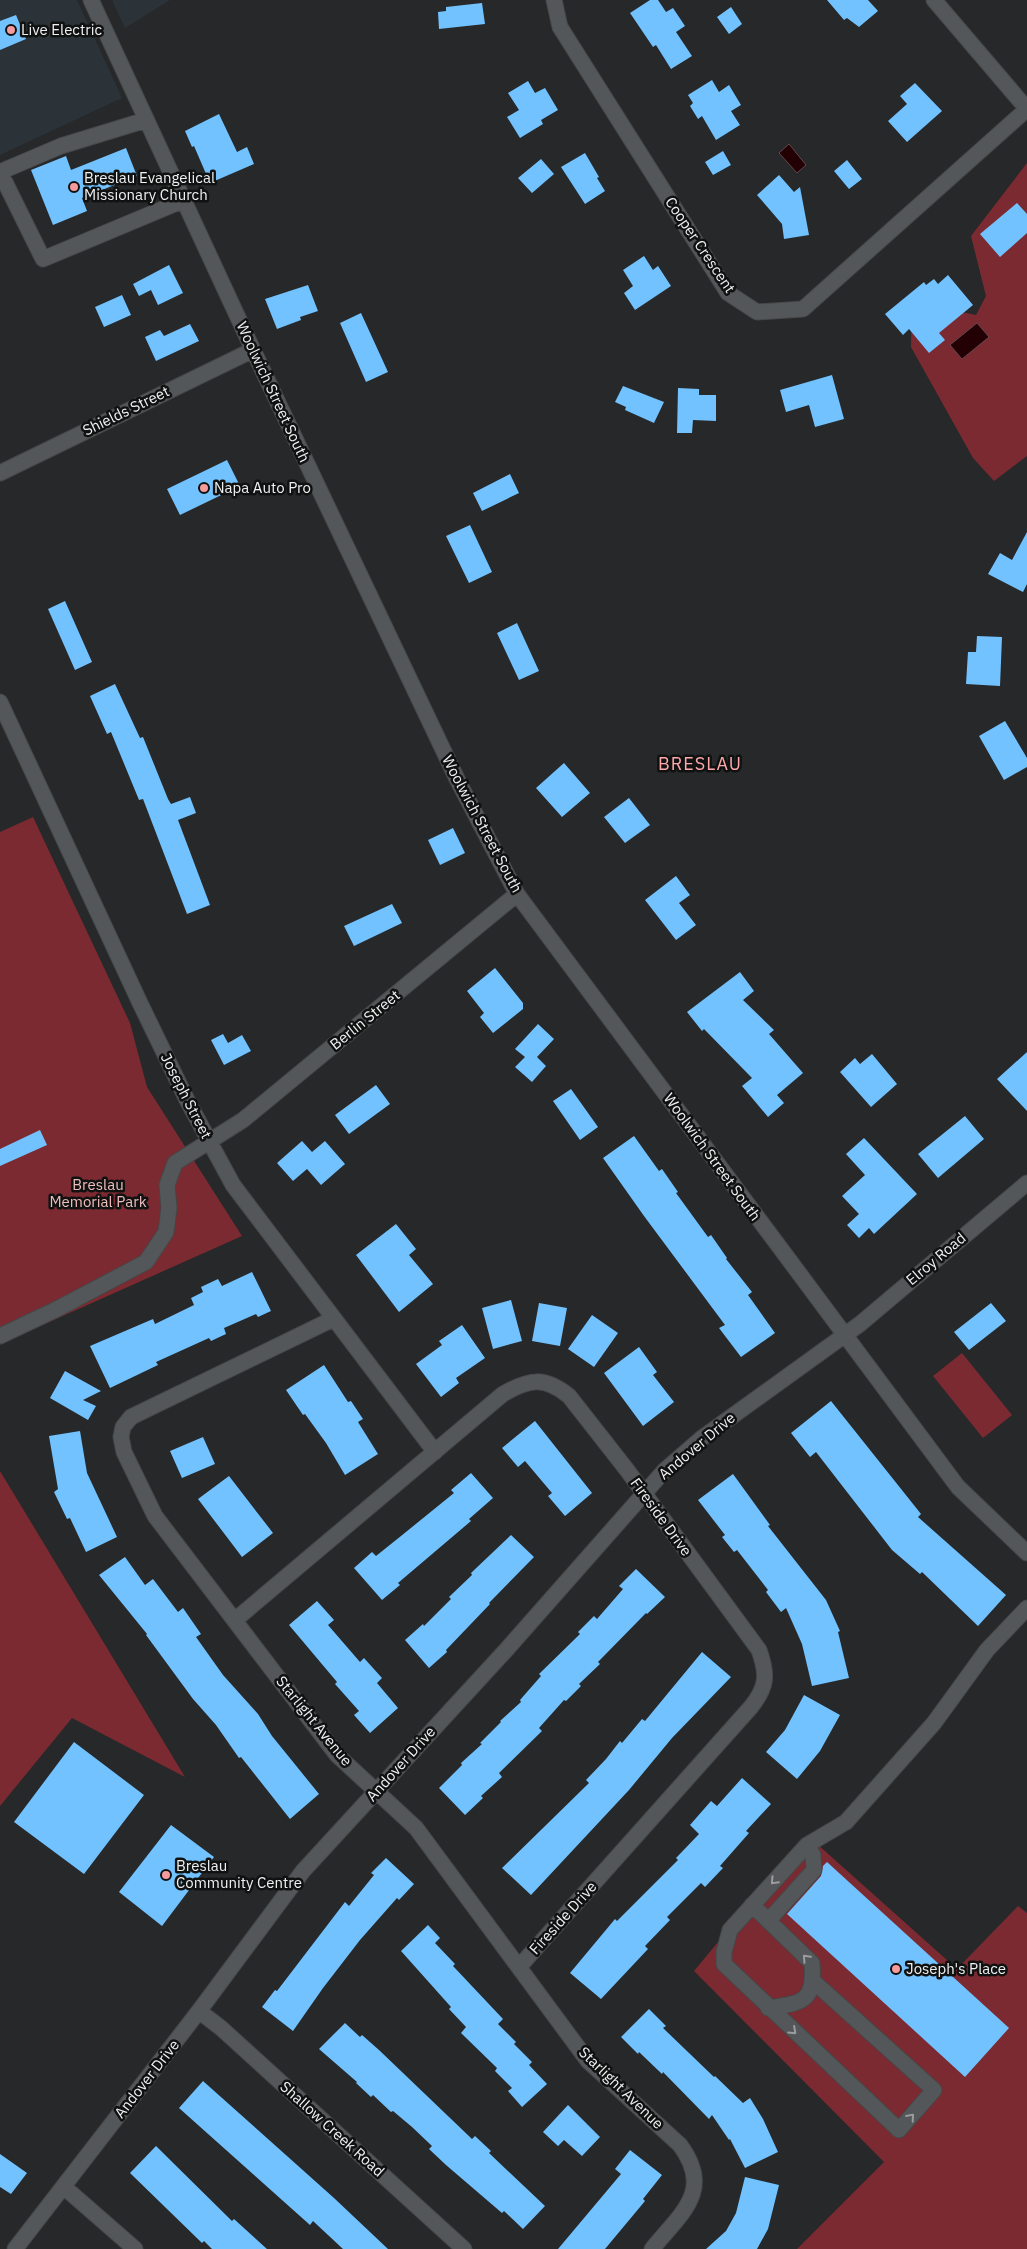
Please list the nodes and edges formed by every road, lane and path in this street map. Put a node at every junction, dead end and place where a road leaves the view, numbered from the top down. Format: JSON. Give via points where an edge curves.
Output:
{"nodes":[{"id":1,"x":91,"y":0,"type":"edge"},
{"id":2,"x":554,"y":0,"type":"edge"},
{"id":3,"x":934,"y":0,"type":"edge"},
{"id":4,"x":1027,"y":109,"type":"edge"},
{"id":5,"x":146,"y":120,"type":"junction"},
{"id":6,"x":0,"y":172,"type":"edge"},
{"id":7,"x":184,"y":200,"type":"junction"},
{"id":8,"x":253,"y":350,"type":"junction"},
{"id":9,"x":0,"y":474,"type":"edge"},
{"id":10,"x":0,"y":702,"type":"edge"},
{"id":11,"x":517,"y":894,"type":"junction"},
{"id":12,"x":210,"y":1142,"type":"junction"},
{"id":13,"x":1027,"y":1183,"type":"edge"},
{"id":14,"x":333,"y":1319,"type":"junction"},
{"id":15,"x":845,"y":1334,"type":"junction"},
{"id":16,"x":0,"y":1336,"type":"edge"},
{"id":17,"x":435,"y":1452,"type":"junction"},
{"id":18,"x":644,"y":1494,"type":"junction"},
{"id":19,"x":1027,"y":1552,"type":"edge"},
{"id":20,"x":1027,"y":1608,"type":"edge"},
{"id":21,"x":235,"y":1620,"type":"junction"},
{"id":22,"x":376,"y":1792,"type":"junction"},
{"id":23,"x":808,"y":1845,"type":"junction"},
{"id":24,"x":752,"y":1905,"type":"junction"},
{"id":25,"x":768,"y":1921,"type":"junction"},
{"id":26,"x":519,"y":1967,"type":"junction"},
{"id":27,"x":813,"y":1981,"type":"junction"},
{"id":28,"x":768,"y":2008,"type":"junction"},
{"id":29,"x":199,"y":2011,"type":"junction"},
{"id":30,"x":64,"y":2187,"type":"junction"},
{"id":31,"x":15,"y":2249,"type":"edge"},
{"id":32,"x":135,"y":2249,"type":"edge"},
{"id":33,"x":464,"y":2249,"type":"edge"},
{"id":34,"x":652,"y":2249,"type":"edge"}],
"edges":[{"from":1,"to":5,"type":"street","name":"Woolwich Street South"},
{"from":2,"to":4,"type":"street","name":"Cooper Crescent","via":[[560,27],[728,293],[757,312],[802,308]]},
{"from":3,"to":4,"type":"street"},
{"from":5,"to":6,"type":"street","via":[[61,146]]},
{"from":5,"to":7,"type":"street","name":"Woolwich Street South"},
{"from":6,"to":7,"type":"street","via":[[43,259]]},
{"from":7,"to":8,"type":"street","name":"Woolwich Street South"},
{"from":8,"to":9,"type":"street","name":"Shields Street"},
{"from":8,"to":11,"type":"street","name":"Woolwich Street South","via":[[457,779]]},
{"from":10,"to":12,"type":"street","name":"Joseph Street","via":[[140,1003]]},
{"from":11,"to":12,"type":"street","name":"Berlin Street","via":[[244,1120]]},
{"from":11,"to":15,"type":"street","name":"Woolwich Street South"},
{"from":12,"to":14,"type":"street","name":"Joseph Street","via":[[233,1186]]},
{"from":12,"to":16,"type":"street","name":"Berlin Street","via":[[175,1163],[167,1185],[166,1232],[146,1262]]},
{"from":13,"to":15,"type":"street","name":"Elroy Road"},
{"from":14,"to":17,"type":"street","name":"Joseph Street"},
{"from":14,"to":21,"type":"street","name":"Starlight Avenue","via":[[144,1410],[131,1417],[123,1427],[124,1452],[155,1516]]},
{"from":15,"to":18,"type":"street","name":"Andover Drive","via":[[702,1438],[664,1471]]},
{"from":15,"to":19,"type":"street","name":"Woolwich Street South","via":[[958,1487]]},
{"from":17,"to":18,"type":"street","name":"Fireside Drive","via":[[503,1394],[529,1381],[544,1382],[569,1396]]},
{"from":17,"to":21,"type":"street","name":"Fireside Drive"},
{"from":18,"to":22,"type":"street","name":"Andover Drive"},
{"from":18,"to":26,"type":"street","name":"Fireside Drive","via":[[759,1650],[764,1662],[765,1684],[751,1707]]},
{"from":20,"to":23,"type":"street","via":[[987,1650],[934,1723],[846,1822]]},
{"from":21,"to":22,"type":"street","name":"Starlight Avenue","via":[[338,1755]]},
{"from":22,"to":26,"type":"street","name":"Starlight Avenue","via":[[416,1828]]},
{"from":22,"to":29,"type":"street","name":"Andover Drive","via":[[303,1871]]},
{"from":23,"to":24,"type":"street","one_way":true},
{"from":23,"to":25,"type":"street","via":[[814,1855],[814,1870]]},
{"from":24,"to":25,"type":"street"},
{"from":24,"to":28,"type":"street","via":[[730,1930],[724,1964]]},
{"from":27,"to":25,"type":"street","one_way":true,"via":[[812,1963]]},
{"from":26,"to":34,"type":"street","name":"Starlight Avenue","via":[[588,2061],[680,2145],[690,2158],[695,2170],[695,2183],[689,2204]]},
{"from":27,"to":28,"type":"street","via":[[811,1992],[797,2004]]},
{"from":28,"to":27,"type":"street","one_way":true,"via":[[899,2130],[934,2090]]},
{"from":29,"to":30,"type":"street","name":"Andover Drive"},
{"from":29,"to":33,"type":"street","name":"Shallow Creek Road"},
{"from":30,"to":31,"type":"street","name":"Andover Drive"},
{"from":30,"to":32,"type":"street"}]}
